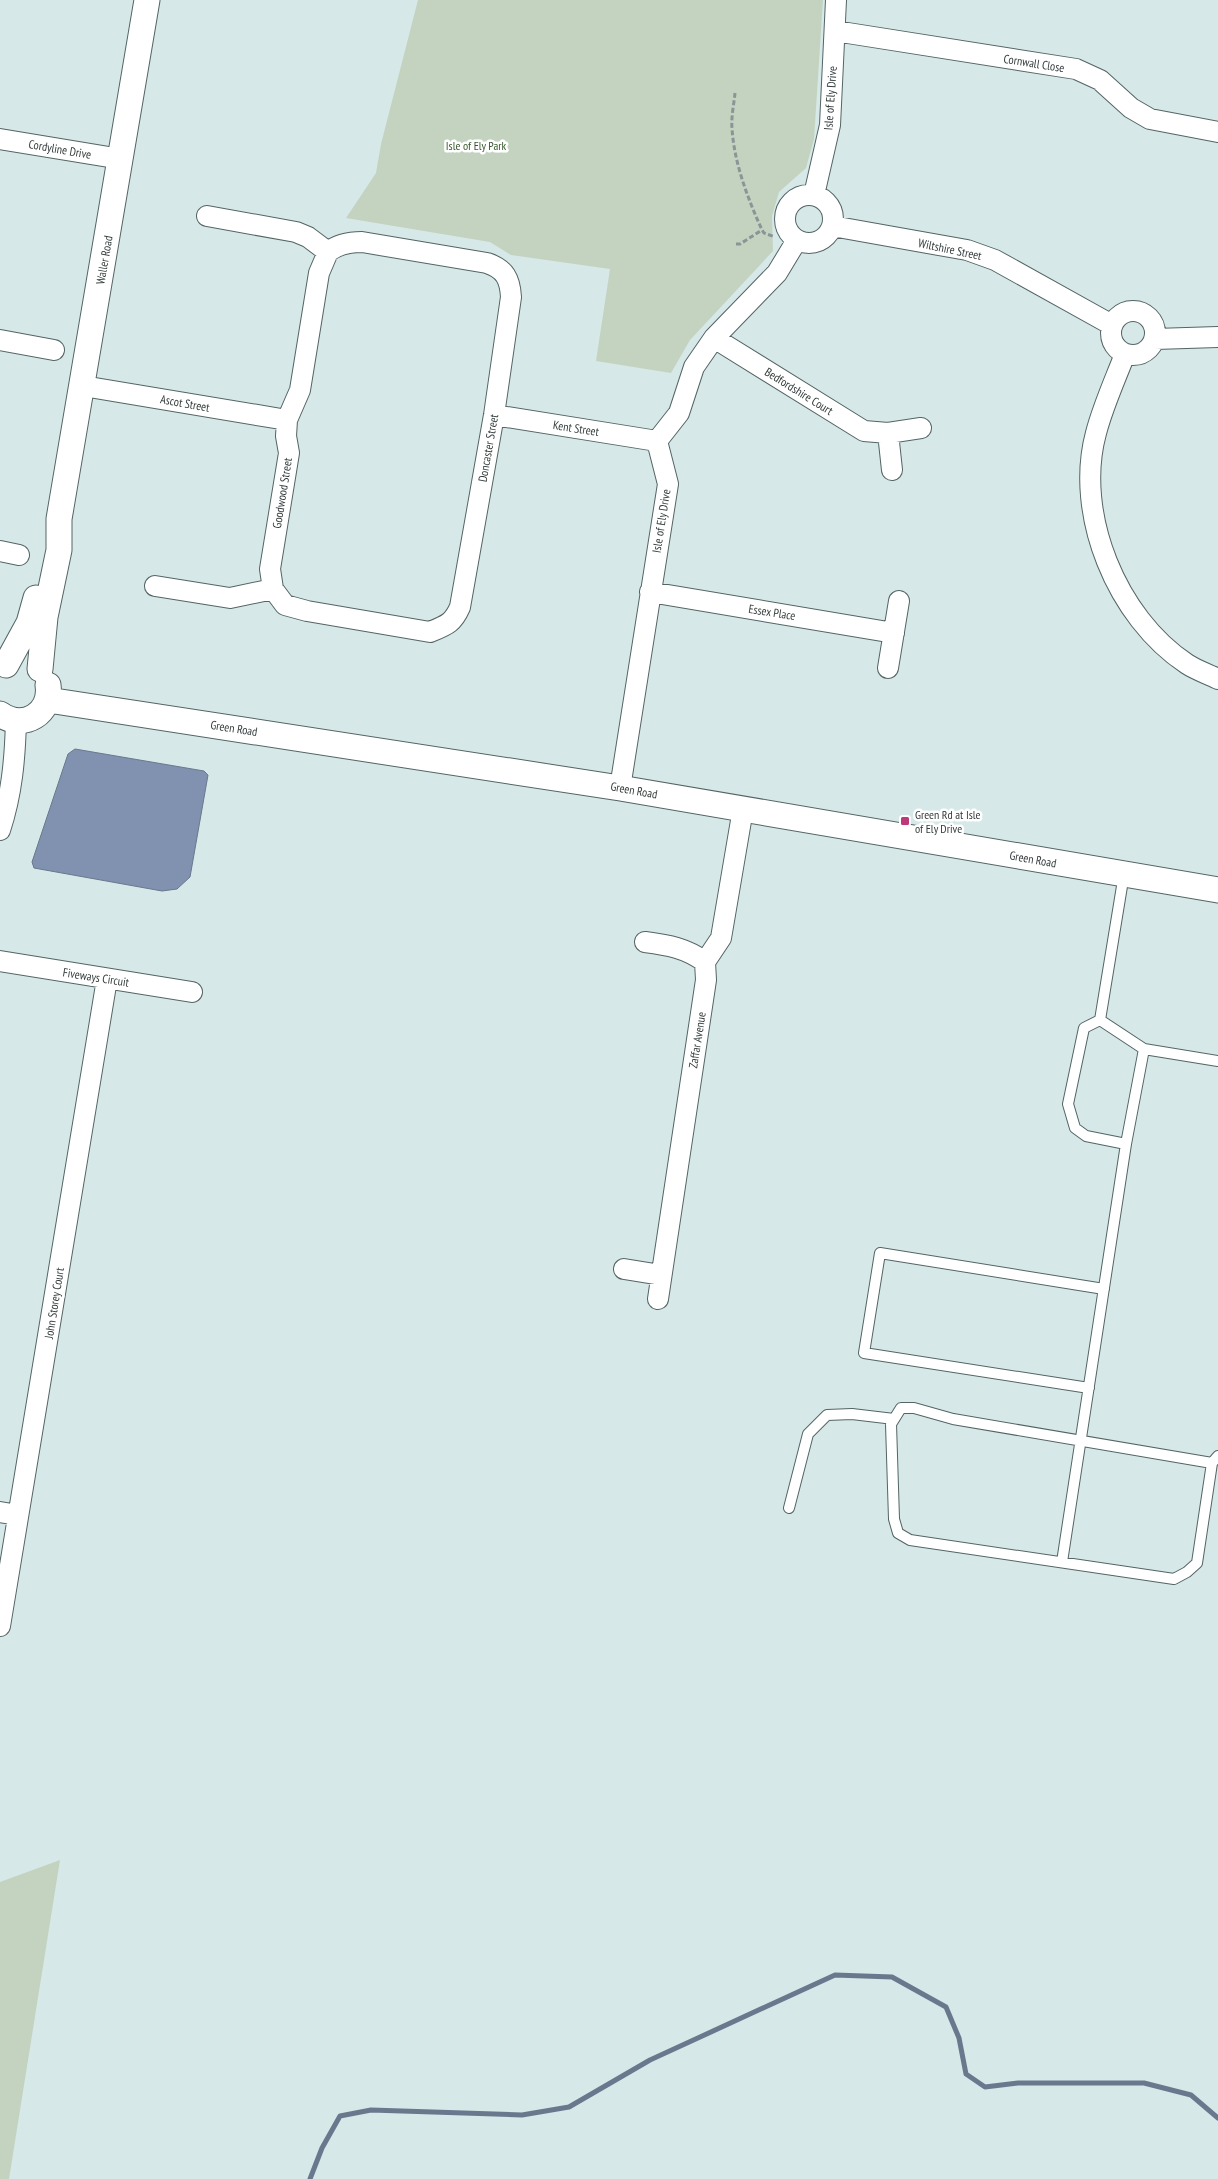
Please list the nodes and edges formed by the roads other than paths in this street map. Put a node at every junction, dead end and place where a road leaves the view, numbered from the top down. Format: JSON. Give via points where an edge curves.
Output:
{"nodes":[{"id":1,"x":147,"y":0,"type":"edge"},
{"id":2,"x":836,"y":0,"type":"edge"},
{"id":3,"x":835,"y":31,"type":"junction"},
{"id":4,"x":1218,"y":132,"type":"edge"},
{"id":5,"x":0,"y":139,"type":"edge"},
{"id":6,"x":121,"y":159,"type":"junction"},
{"id":7,"x":814,"y":195,"type":"junction"},
{"id":8,"x":207,"y":216,"type":"dead end"},
{"id":9,"x":832,"y":226,"type":"junction"},
{"id":10,"x":797,"y":240,"type":"junction"},
{"id":11,"x":328,"y":252,"type":"junction"},
{"id":12,"x":1112,"y":325,"type":"junction"},
{"id":13,"x":1218,"y":337,"type":"edge"},
{"id":14,"x":714,"y":338,"type":"junction"},
{"id":15,"x":1155,"y":339,"type":"junction"},
{"id":16,"x":0,"y":340,"type":"edge"},
{"id":17,"x":54,"y":350,"type":"dead end"},
{"id":18,"x":1125,"y":354,"type":"junction"},
{"id":19,"x":82,"y":386,"type":"junction"},
{"id":20,"x":494,"y":416,"type":"junction"},
{"id":21,"x":287,"y":420,"type":"junction"},
{"id":22,"x":922,"y":428,"type":"dead end"},
{"id":23,"x":888,"y":433,"type":"junction"},
{"id":24,"x":657,"y":441,"type":"junction"},
{"id":25,"x":892,"y":470,"type":"dead end"},
{"id":26,"x":59,"y":519,"type":"junction"},
{"id":27,"x":155,"y":586,"type":"dead end"},
{"id":28,"x":273,"y":589,"type":"junction"},
{"id":29,"x":650,"y":592,"type":"junction"},
{"id":30,"x":899,"y":601,"type":"dead end"},
{"id":31,"x":894,"y":633,"type":"junction"},
{"id":32,"x":3,"y":667,"type":"edge"},
{"id":33,"x":888,"y":668,"type":"dead end"},
{"id":34,"x":40,"y":670,"type":"junction"},
{"id":35,"x":1218,"y":679,"type":"edge"},
{"id":36,"x":48,"y":700,"type":"junction"},
{"id":37,"x":8,"y":718,"type":"edge"},
{"id":38,"x":620,"y":788,"type":"junction"},
{"id":39,"x":743,"y":809,"type":"junction"},
{"id":40,"x":0,"y":830,"type":"edge"},
{"id":41,"x":1124,"y":874,"type":"junction"},
{"id":42,"x":1218,"y":890,"type":"edge"},
{"id":43,"x":646,"y":942,"type":"dead end"},
{"id":44,"x":0,"y":960,"type":"edge"},
{"id":45,"x":705,"y":962,"type":"junction"},
{"id":46,"x":107,"y":979,"type":"junction"},
{"id":47,"x":192,"y":992,"type":"dead end"},
{"id":48,"x":1100,"y":1020,"type":"junction"},
{"id":49,"x":1144,"y":1049,"type":"junction"},
{"id":50,"x":1218,"y":1061,"type":"edge"},
{"id":51,"x":1126,"y":1144,"type":"junction"},
{"id":52,"x":624,"y":1268,"type":"dead end"},
{"id":53,"x":661,"y":1275,"type":"junction"},
{"id":54,"x":1104,"y":1289,"type":"junction"},
{"id":55,"x":658,"y":1299,"type":"dead end"},
{"id":56,"x":1089,"y":1388,"type":"junction"},
{"id":57,"x":894,"y":1418,"type":"junction"},
{"id":58,"x":1081,"y":1440,"type":"junction"},
{"id":59,"x":1215,"y":1459,"type":"edge"},
{"id":60,"x":789,"y":1508,"type":"dead end"},
{"id":61,"x":9,"y":1513,"type":"edge"},
{"id":62,"x":1062,"y":1562,"type":"junction"},
{"id":63,"x":0,"y":1626,"type":"edge"}],
"edges":[{"from":1,"to":6,"type":"street","name":"Waller Road"},
{"from":2,"to":3,"type":"street","name":"Isle of Ely Drive"},
{"from":3,"to":4,"type":"street","name":"Cornwall Close","via":[[1076,70],[1100,80],[1131,108],[1150,119]]},
{"from":3,"to":7,"type":"street","name":"Isle of Ely Drive","via":[[830,125]]},
{"from":5,"to":6,"type":"street","name":"Cordyline Drive"},
{"from":6,"to":19,"type":"street","name":"Waller Road"},
{"from":7,"to":9,"type":"street","via":[[830,206]]},
{"from":7,"to":10,"type":"street","via":[[796,198],[785,212],[786,230]]},
{"from":8,"to":11,"type":"street","via":[[296,232]]},
{"from":9,"to":10,"type":"street","via":[[827,236],[818,242],[807,244]]},
{"from":9,"to":12,"type":"street","name":"Wiltshire Street","via":[[967,250],[995,260]]},
{"from":10,"to":14,"type":"street","via":[[777,273]]},
{"from":11,"to":20,"type":"street","name":"Doncaster Street","via":[[348,242],[362,242],[499,267],[510,286],[512,297]]},
{"from":11,"to":21,"type":"street","name":"Goodwood Street","via":[[319,273],[300,390]]},
{"from":12,"to":15,"type":"street","via":[[1123,313],[1140,311],[1153,322]]},
{"from":12,"to":18,"type":"street","via":[[1112,342]]},
{"from":13,"to":15,"type":"street"},
{"from":14,"to":23,"type":"street","name":"Bedfordshire Court","via":[[864,431]]},
{"from":14,"to":24,"type":"street","via":[[694,367],[679,413]]},
{"from":15,"to":18,"type":"street","via":[[1143,353]]},
{"from":16,"to":17,"type":"street"},
{"from":18,"to":35,"type":"street","via":[[1096,434],[1090,472],[1102,549],[1118,587],[1160,642],[1188,664]]},
{"from":19,"to":21,"type":"street","name":"Ascot Street"},
{"from":19,"to":26,"type":"street","name":"Waller Road"},
{"from":20,"to":24,"type":"street","name":"Kent Street"},
{"from":20,"to":28,"type":"street","name":"Doncaster Street","via":[[455,619],[430,632],[307,611],[285,604]]},
{"from":21,"to":28,"type":"street","name":"Goodwood Street","via":[[289,453],[270,569]]},
{"from":22,"to":23,"type":"street","name":"Bedfordshire Court"},
{"from":23,"to":25,"type":"street"},
{"from":24,"to":29,"type":"street","name":"Isle of Ely Drive","via":[[668,484]]},
{"from":26,"to":32,"type":"street","name":"Waller Road","via":[[48,546],[29,623]]},
{"from":26,"to":34,"type":"street","name":"Waller Road","via":[[59,550],[45,617]]},
{"from":27,"to":28,"type":"street","via":[[230,598]]},
{"from":29,"to":31,"type":"street","name":"Essex Place"},
{"from":29,"to":38,"type":"street","name":"Isle of Ely Drive"},
{"from":30,"to":31,"type":"street"},
{"from":31,"to":33,"type":"street"},
{"from":32,"to":34,"type":"street","via":[[24,662]]},
{"from":34,"to":36,"type":"street","via":[[48,684]]},
{"from":36,"to":37,"type":"street","via":[[40,714],[25,721]]},
{"from":36,"to":38,"type":"street","name":"Green Road"},
{"from":37,"to":40,"type":"street","via":[[15,763]]},
{"from":38,"to":39,"type":"street","name":"Green Road"},
{"from":39,"to":41,"type":"street","name":"Green Road"},
{"from":39,"to":45,"type":"street","via":[[722,938]]},
{"from":41,"to":42,"type":"street","name":"Green Road"},
{"from":41,"to":48,"type":"lane"},
{"from":43,"to":45,"type":"street","via":[[681,948]]},
{"from":44,"to":46,"type":"street","name":"Fiveways Circuit"},
{"from":45,"to":53,"type":"street","name":"Zaffar Avenue","via":[[706,980]]},
{"from":46,"to":47,"type":"street","name":"Fiveways Circuit"},
{"from":46,"to":61,"type":"street","name":"John Storey Court"},
{"from":48,"to":49,"type":"lane"},
{"from":48,"to":51,"type":"lane","via":[[1084,1028],[1068,1104],[1075,1128],[1086,1136]]},
{"from":49,"to":50,"type":"lane"},
{"from":49,"to":51,"type":"lane"},
{"from":51,"to":54,"type":"lane"},
{"from":52,"to":53,"type":"street"},
{"from":53,"to":55,"type":"street","name":"Zaffar Avenue"},
{"from":54,"to":56,"type":"lane"},
{"from":54,"to":56,"type":"lane","via":[[880,1253],[864,1353]]},
{"from":56,"to":58,"type":"lane"},
{"from":57,"to":58,"type":"lane","via":[[900,1408],[914,1408],[953,1419]]},
{"from":57,"to":60,"type":"lane","via":[[827,1415],[808,1434]]},
{"from":57,"to":62,"type":"lane","via":[[891,1424],[894,1518],[898,1533],[910,1540]]},
{"from":58,"to":59,"type":"lane"},
{"from":58,"to":62,"type":"lane"},
{"from":59,"to":62,"type":"lane","via":[[1198,1562],[1187,1572],[1174,1579]]},
{"from":61,"to":63,"type":"street","name":"John Storey Court"}]}
